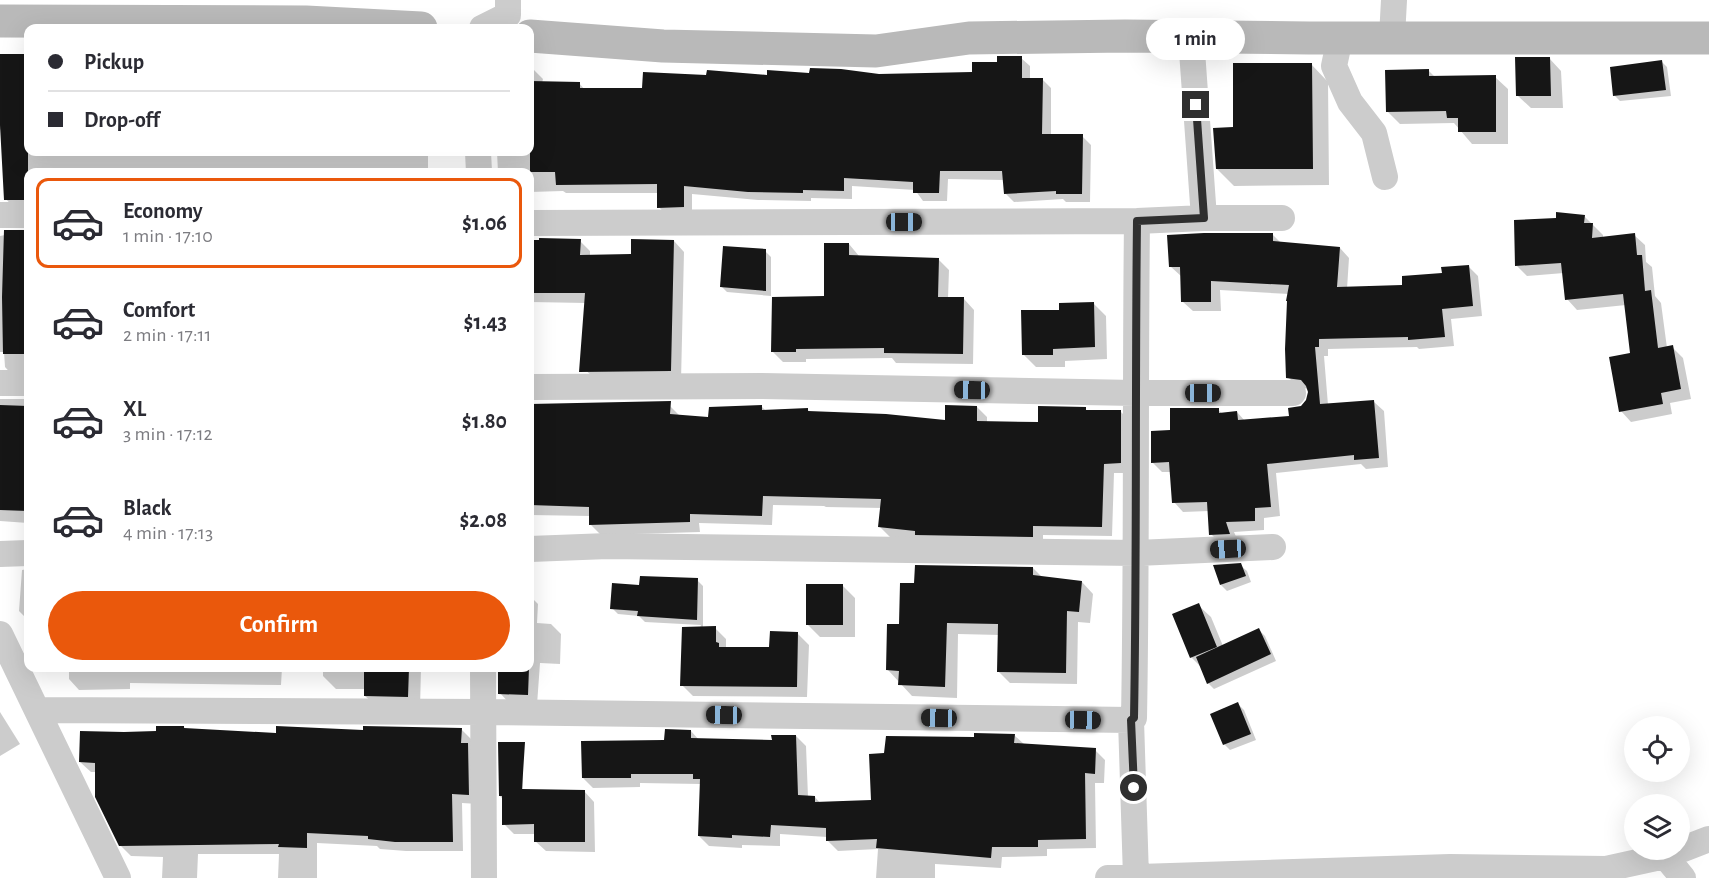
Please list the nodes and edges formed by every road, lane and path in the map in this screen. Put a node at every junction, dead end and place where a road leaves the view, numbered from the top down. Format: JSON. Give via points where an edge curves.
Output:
{"nodes":[{"id":1,"x":508,"y":0,"type":"edge"},
{"id":2,"x":1394,"y":0,"type":"edge"},
{"id":3,"x":0,"y":21,"type":"edge"},
{"id":4,"x":344,"y":24,"type":"edge"},
{"id":5,"x":490,"y":24,"type":"edge"},
{"id":6,"x":534,"y":36,"type":"edge"},
{"id":7,"x":1392,"y":37,"type":"junction"},
{"id":8,"x":1191,"y":38,"type":"junction"},
{"id":9,"x":1340,"y":38,"type":"junction"},
{"id":10,"x":1709,"y":38,"type":"edge"},
{"id":11,"x":1385,"y":177,"type":"dead end"},
{"id":12,"x":0,"y":215,"type":"edge"},
{"id":13,"x":24,"y":215,"type":"edge"},
{"id":14,"x":1204,"y":218,"type":"junction"},
{"id":15,"x":1282,"y":218,"type":"dead end"},
{"id":16,"x":1137,"y":221,"type":"junction"},
{"id":17,"x":534,"y":223,"type":"edge"},
{"id":18,"x":0,"y":383,"type":"edge"},
{"id":19,"x":24,"y":383,"type":"edge"},
{"id":20,"x":534,"y":387,"type":"edge"},
{"id":21,"x":1135,"y":393,"type":"junction"},
{"id":22,"x":1293,"y":393,"type":"dead end"},
{"id":23,"x":1274,"y":547,"type":"dead end"},
{"id":24,"x":534,"y":549,"type":"edge"},
{"id":25,"x":24,"y":553,"type":"edge"},
{"id":26,"x":1137,"y":553,"type":"junction"},
{"id":27,"x":0,"y":554,"type":"edge"},
{"id":28,"x":3,"y":649,"type":"edge"},
{"id":29,"x":483,"y":672,"type":"edge"},
{"id":30,"x":38,"y":710,"type":"junction"},
{"id":31,"x":484,"y":712,"type":"junction"},
{"id":32,"x":1131,"y":720,"type":"junction"},
{"id":33,"x":1709,"y":840,"type":"edge"},
{"id":34,"x":1690,"y":847,"type":"edge"},
{"id":35,"x":1645,"y":860,"type":"edge"},
{"id":36,"x":1668,"y":860,"type":"edge"},
{"id":37,"x":1447,"y":872,"type":"edge"},
{"id":38,"x":1136,"y":877,"type":"edge"},
{"id":39,"x":118,"y":878,"type":"edge"},
{"id":40,"x":484,"y":878,"type":"edge"},
{"id":41,"x":1108,"y":878,"type":"edge"},
{"id":42,"x":1683,"y":878,"type":"edge"}],
"edges":[{"from":1,"to":5,"type":"street","via":[[508,15]]},
{"from":2,"to":7,"type":"street"},
{"from":3,"to":4,"type":"street"},
{"from":6,"to":8,"type":"street","via":[[663,46],[876,51],[969,38]]},
{"from":7,"to":9,"type":"street"},
{"from":7,"to":10,"type":"street"},
{"from":8,"to":9,"type":"street"},
{"from":8,"to":14,"type":"street"},
{"from":9,"to":11,"type":"street","via":[[1334,66],[1350,102],[1374,133]]},
{"from":12,"to":13,"type":"street"},
{"from":14,"to":15,"type":"street"},
{"from":14,"to":16,"type":"street"},
{"from":16,"to":17,"type":"street"},
{"from":16,"to":21,"type":"street"},
{"from":18,"to":19,"type":"street"},
{"from":20,"to":21,"type":"street","via":[[762,386]]},
{"from":21,"to":22,"type":"street"},
{"from":21,"to":26,"type":"street"},
{"from":23,"to":26,"type":"street"},
{"from":24,"to":26,"type":"street","via":[[608,546]]},
{"from":25,"to":27,"type":"street"},
{"from":26,"to":32,"type":"street"},
{"from":28,"to":30,"type":"street"},
{"from":29,"to":31,"type":"street"},
{"from":30,"to":31,"type":"street"},
{"from":30,"to":39,"type":"street"},
{"from":31,"to":32,"type":"street"},
{"from":31,"to":40,"type":"street"},
{"from":32,"to":38,"type":"street"},
{"from":33,"to":34,"type":"street"},
{"from":35,"to":37,"type":"street","via":[[1606,868]]},
{"from":36,"to":42,"type":"street"},
{"from":37,"to":38,"type":"street"},
{"from":38,"to":41,"type":"street"}]}
